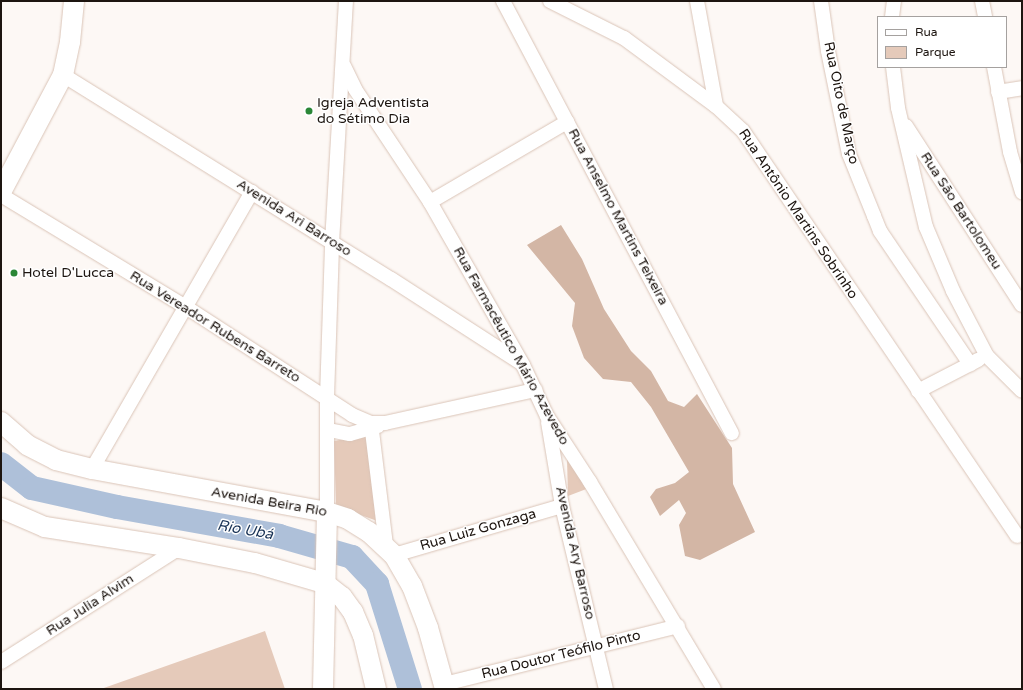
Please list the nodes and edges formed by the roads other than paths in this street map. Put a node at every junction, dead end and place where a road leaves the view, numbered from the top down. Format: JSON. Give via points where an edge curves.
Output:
{"nodes":[{"id":1,"x":74,"y":1,"type":"edge"},
{"id":2,"x":346,"y":1,"type":"edge"},
{"id":3,"x":503,"y":1,"type":"edge"},
{"id":4,"x":550,"y":1,"type":"edge"},
{"id":5,"x":697,"y":1,"type":"edge"},
{"id":6,"x":821,"y":1,"type":"edge"},
{"id":7,"x":894,"y":1,"type":"edge"},
{"id":8,"x":982,"y":1,"type":"edge"},
{"id":9,"x":892,"y":16,"type":"edge"},
{"id":10,"x":985,"y":16,"type":"edge"},
{"id":11,"x":344,"y":66,"type":"junction"},
{"id":12,"x":893,"y":68,"type":"edge"},
{"id":13,"x":994,"y":68,"type":"edge"},
{"id":14,"x":63,"y":75,"type":"junction"},
{"id":15,"x":1022,"y":88,"type":"edge"},
{"id":16,"x":998,"y":92,"type":"junction"},
{"id":17,"x":716,"y":106,"type":"junction"},
{"id":18,"x":900,"y":117,"type":"junction"},
{"id":19,"x":567,"y":122,"type":"junction"},
{"id":20,"x":252,"y":192,"type":"junction"},
{"id":21,"x":1022,"y":192,"type":"edge"},
{"id":22,"x":1,"y":194,"type":"edge"},
{"id":23,"x":430,"y":202,"type":"junction"},
{"id":24,"x":332,"y":244,"type":"junction"},
{"id":25,"x":1022,"y":305,"type":"edge"},
{"id":26,"x":186,"y":308,"type":"junction"},
{"id":27,"x":987,"y":356,"type":"junction"},
{"id":28,"x":970,"y":364,"type":"junction"},
{"id":29,"x":523,"y":365,"type":"junction"},
{"id":30,"x":535,"y":390,"type":"junction"},
{"id":31,"x":918,"y":391,"type":"junction"},
{"id":32,"x":1022,"y":391,"type":"edge"},
{"id":33,"x":327,"y":397,"type":"junction"},
{"id":34,"x":547,"y":416,"type":"junction"},
{"id":35,"x":1,"y":422,"type":"edge"},
{"id":36,"x":371,"y":426,"type":"junction"},
{"id":37,"x":329,"y":430,"type":"junction"},
{"id":38,"x":732,"y":433,"type":"dead end"},
{"id":39,"x":92,"y":469,"type":"junction"},
{"id":40,"x":562,"y":506,"type":"junction"},
{"id":41,"x":1,"y":508,"type":"edge"},
{"id":42,"x":327,"y":512,"type":"junction"},
{"id":43,"x":1017,"y":536,"type":"dead end"},
{"id":44,"x":179,"y":548,"type":"junction"},
{"id":45,"x":390,"y":550,"type":"junction"},
{"id":46,"x":324,"y":575,"type":"junction"},
{"id":47,"x":678,"y":626,"type":"junction"},
{"id":48,"x":597,"y":646,"type":"junction"},
{"id":49,"x":1,"y":662,"type":"edge"},
{"id":50,"x":445,"y":687,"type":"edge"},
{"id":51,"x":323,"y":689,"type":"edge"},
{"id":52,"x":376,"y":689,"type":"edge"},
{"id":53,"x":606,"y":689,"type":"edge"},
{"id":54,"x":714,"y":689,"type":"edge"}],
"edges":[{"from":1,"to":14,"type":"main road","via":[[70,42]]},
{"from":2,"to":11,"type":"street"},
{"from":3,"to":19,"type":"street","name":"Rua Anselmo Martins Teixeira"},
{"from":4,"to":17,"type":"street","name":"Rua Antônio Martins Sobrinho","via":[[624,38]]},
{"from":5,"to":17,"type":"street"},
{"from":6,"to":28,"type":"street","name":"Rua Oito de Março","via":[[828,51],[849,154],[880,231]]},
{"from":7,"to":9,"type":"street"},
{"from":8,"to":10,"type":"street"},
{"from":11,"to":23,"type":"street","name":"Rua Farmacêutico Mário Azevedo","via":[[356,89]]},
{"from":11,"to":24,"type":"street"},
{"from":12,"to":18,"type":"street"},
{"from":13,"to":16,"type":"street"},
{"from":14,"to":20,"type":"street","name":"Avenida Ari Barroso"},
{"from":14,"to":22,"type":"main road"},
{"from":15,"to":16,"type":"street"},
{"from":16,"to":21,"type":"street","via":[[1010,152]]},
{"from":17,"to":31,"type":"street","name":"Rua Antônio Martins Sobrinho","via":[[743,131]]},
{"from":18,"to":25,"type":"street","name":"Rua São Bartolomeu"},
{"from":18,"to":27,"type":"street","via":[[926,227],[953,291]]},
{"from":19,"to":23,"type":"street"},
{"from":19,"to":38,"type":"street","name":"Rua Anselmo Martins Teixeira"},
{"from":20,"to":24,"type":"street","name":"Avenida Ari Barroso"},
{"from":20,"to":26,"type":"street"},
{"from":22,"to":26,"type":"street","name":"Rua Vereador Rubens Barreto"},
{"from":23,"to":29,"type":"street","name":"Rua Farmacêutico Mário Azevedo"},
{"from":24,"to":29,"type":"street","name":"Avenida Ari Barroso","via":[[454,318]]},
{"from":24,"to":33,"type":"street"},
{"from":26,"to":33,"type":"street","name":"Rua Vereador Rubens Barreto"},
{"from":26,"to":39,"type":"street"},
{"from":27,"to":28,"type":"street"},
{"from":27,"to":32,"type":"street"},
{"from":28,"to":31,"type":"street"},
{"from":29,"to":30,"type":"street","name":"Rua Farmacêutico Mário Azevedo"},
{"from":30,"to":34,"type":"street","name":"Rua Farmacêutico Mário Azevedo"},
{"from":30,"to":36,"type":"street"},
{"from":31,"to":43,"type":"street","name":"Rua Antônio Martins Sobrinho"},
{"from":33,"to":36,"type":"street","name":"Rua Vereador Rubens Barreto"},
{"from":33,"to":37,"type":"street"},
{"from":34,"to":40,"type":"street","name":"Avenida Ary Barroso"},
{"from":34,"to":47,"type":"street","name":"Rua Farmacêutico Mário Azevedo"},
{"from":35,"to":39,"type":"main road","name":"Avenida Beira Rio","via":[[27,445],[56,460]]},
{"from":36,"to":37,"type":"street","via":[[350,434]]},
{"from":36,"to":45,"type":"street"},
{"from":37,"to":42,"type":"street"},
{"from":39,"to":42,"type":"main road","name":"Avenida Beira Rio"},
{"from":40,"to":45,"type":"street","name":"Rua Luiz Gonzaga"},
{"from":40,"to":48,"type":"street","name":"Avenida Ary Barroso"},
{"from":41,"to":44,"type":"main road","via":[[45,527]]},
{"from":42,"to":45,"type":"main road","name":"Avenida Beira Rio","via":[[348,519]]},
{"from":42,"to":46,"type":"main road"},
{"from":44,"to":46,"type":"main road"},
{"from":44,"to":49,"type":"street","name":"Rua Julia Alvim"},
{"from":45,"to":50,"type":"main road","name":"Avenida Beira Rio","via":[[414,593]]},
{"from":46,"to":51,"type":"main road"},
{"from":46,"to":52,"type":"main road","via":[[353,612],[363,635]]},
{"from":47,"to":48,"type":"street","name":"Rua Doutor Teófilo Pinto"},
{"from":47,"to":54,"type":"street","name":"Rua Farmacêutico Mário Azevedo"},
{"from":48,"to":50,"type":"street","name":"Rua Doutor Teófilo Pinto"},
{"from":48,"to":53,"type":"street","name":"Avenida Ary Barroso"}]}
